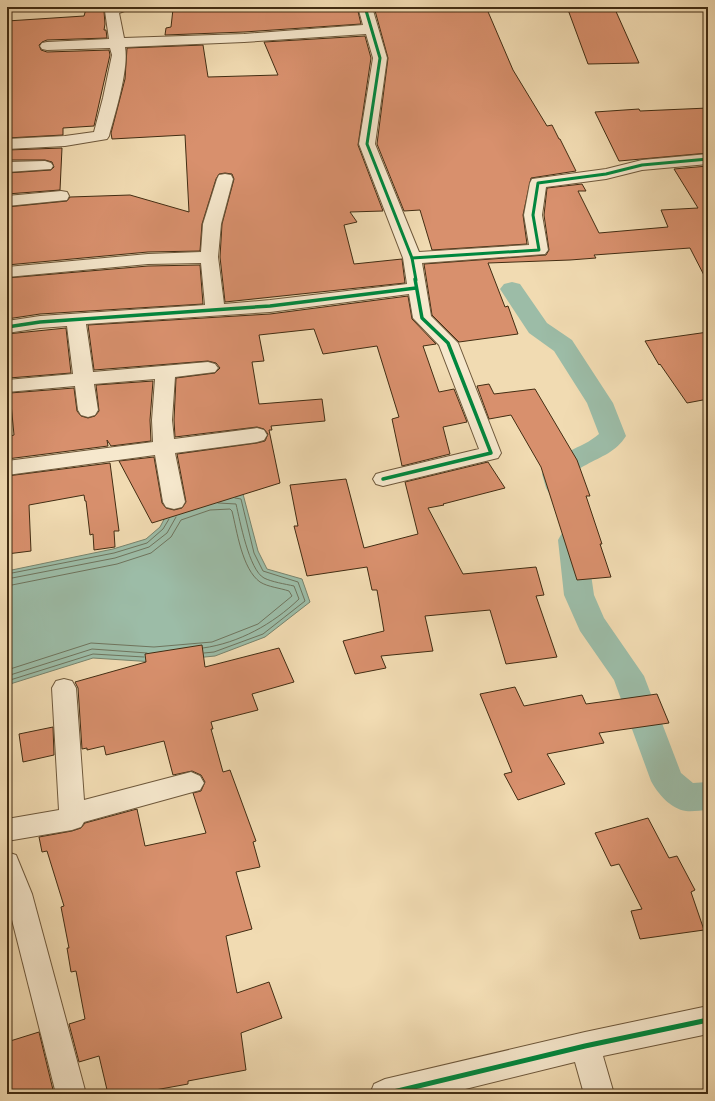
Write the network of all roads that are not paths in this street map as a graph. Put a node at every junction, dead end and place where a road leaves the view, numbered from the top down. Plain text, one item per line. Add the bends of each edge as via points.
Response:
1 (122, 7) edge
2 (365, 7) edge
3 (372, 29) junction
4 (117, 43) junction
5 (47, 46) dead end
6 (7, 144) edge
7 (708, 159) edge
8 (45, 166) dead end
9 (7, 167) edge
10 (225, 180) dead end
11 (61, 196) dead end
12 (7, 201) edge
13 (209, 257) junction
14 (412, 258) junction
15 (7, 272) edge
16 (416, 288) junction
17 (215, 309) junction
18 (76, 320) junction
19 (7, 327) edge
20 (208, 368) dead end
21 (165, 372) junction
22 (83, 380) junction
23 (7, 386) edge
24 (88, 410) dead end
25 (257, 435) dead end
26 (164, 447) junction
27 (7, 468) edge
28 (383, 479) dead end
29 (174, 502) dead end
30 (64, 688) dead end
31 (191, 783) dead end
32 (72, 814) junction
33 (7, 830) edge
34 (7, 863) edge
35 (708, 1020) edge
36 (585, 1046) junction
37 (71, 1094) edge
38 (385, 1094) edge
39 (599, 1094) edge

1 - 4 street via 112,11
2 - 3 street
3 - 4 street
3 - 14 street via 380,58 367,144
4 - 5 street
4 - 6 street via 119,54 112,98 101,136
7 - 14 street via 642,165 606,174 538,183 533,215 539,250
8 - 9 street
10 - 13 street via 212,224
11 - 12 street
13 - 15 street via 148,259
13 - 17 street
14 - 16 street
16 - 17 street via 270,306
16 - 28 street via 422,318 448,342 491,453
17 - 18 street
18 - 19 street
18 - 22 street
20 - 21 street
21 - 22 street
21 - 26 street via 162,420
22 - 23 street
22 - 24 street
25 - 26 street
26 - 27 street
26 - 29 street
30 - 32 street
31 - 32 street
32 - 33 street via 72,819
34 - 37 street via 19,894
35 - 36 street
36 - 38 street
36 - 39 street

